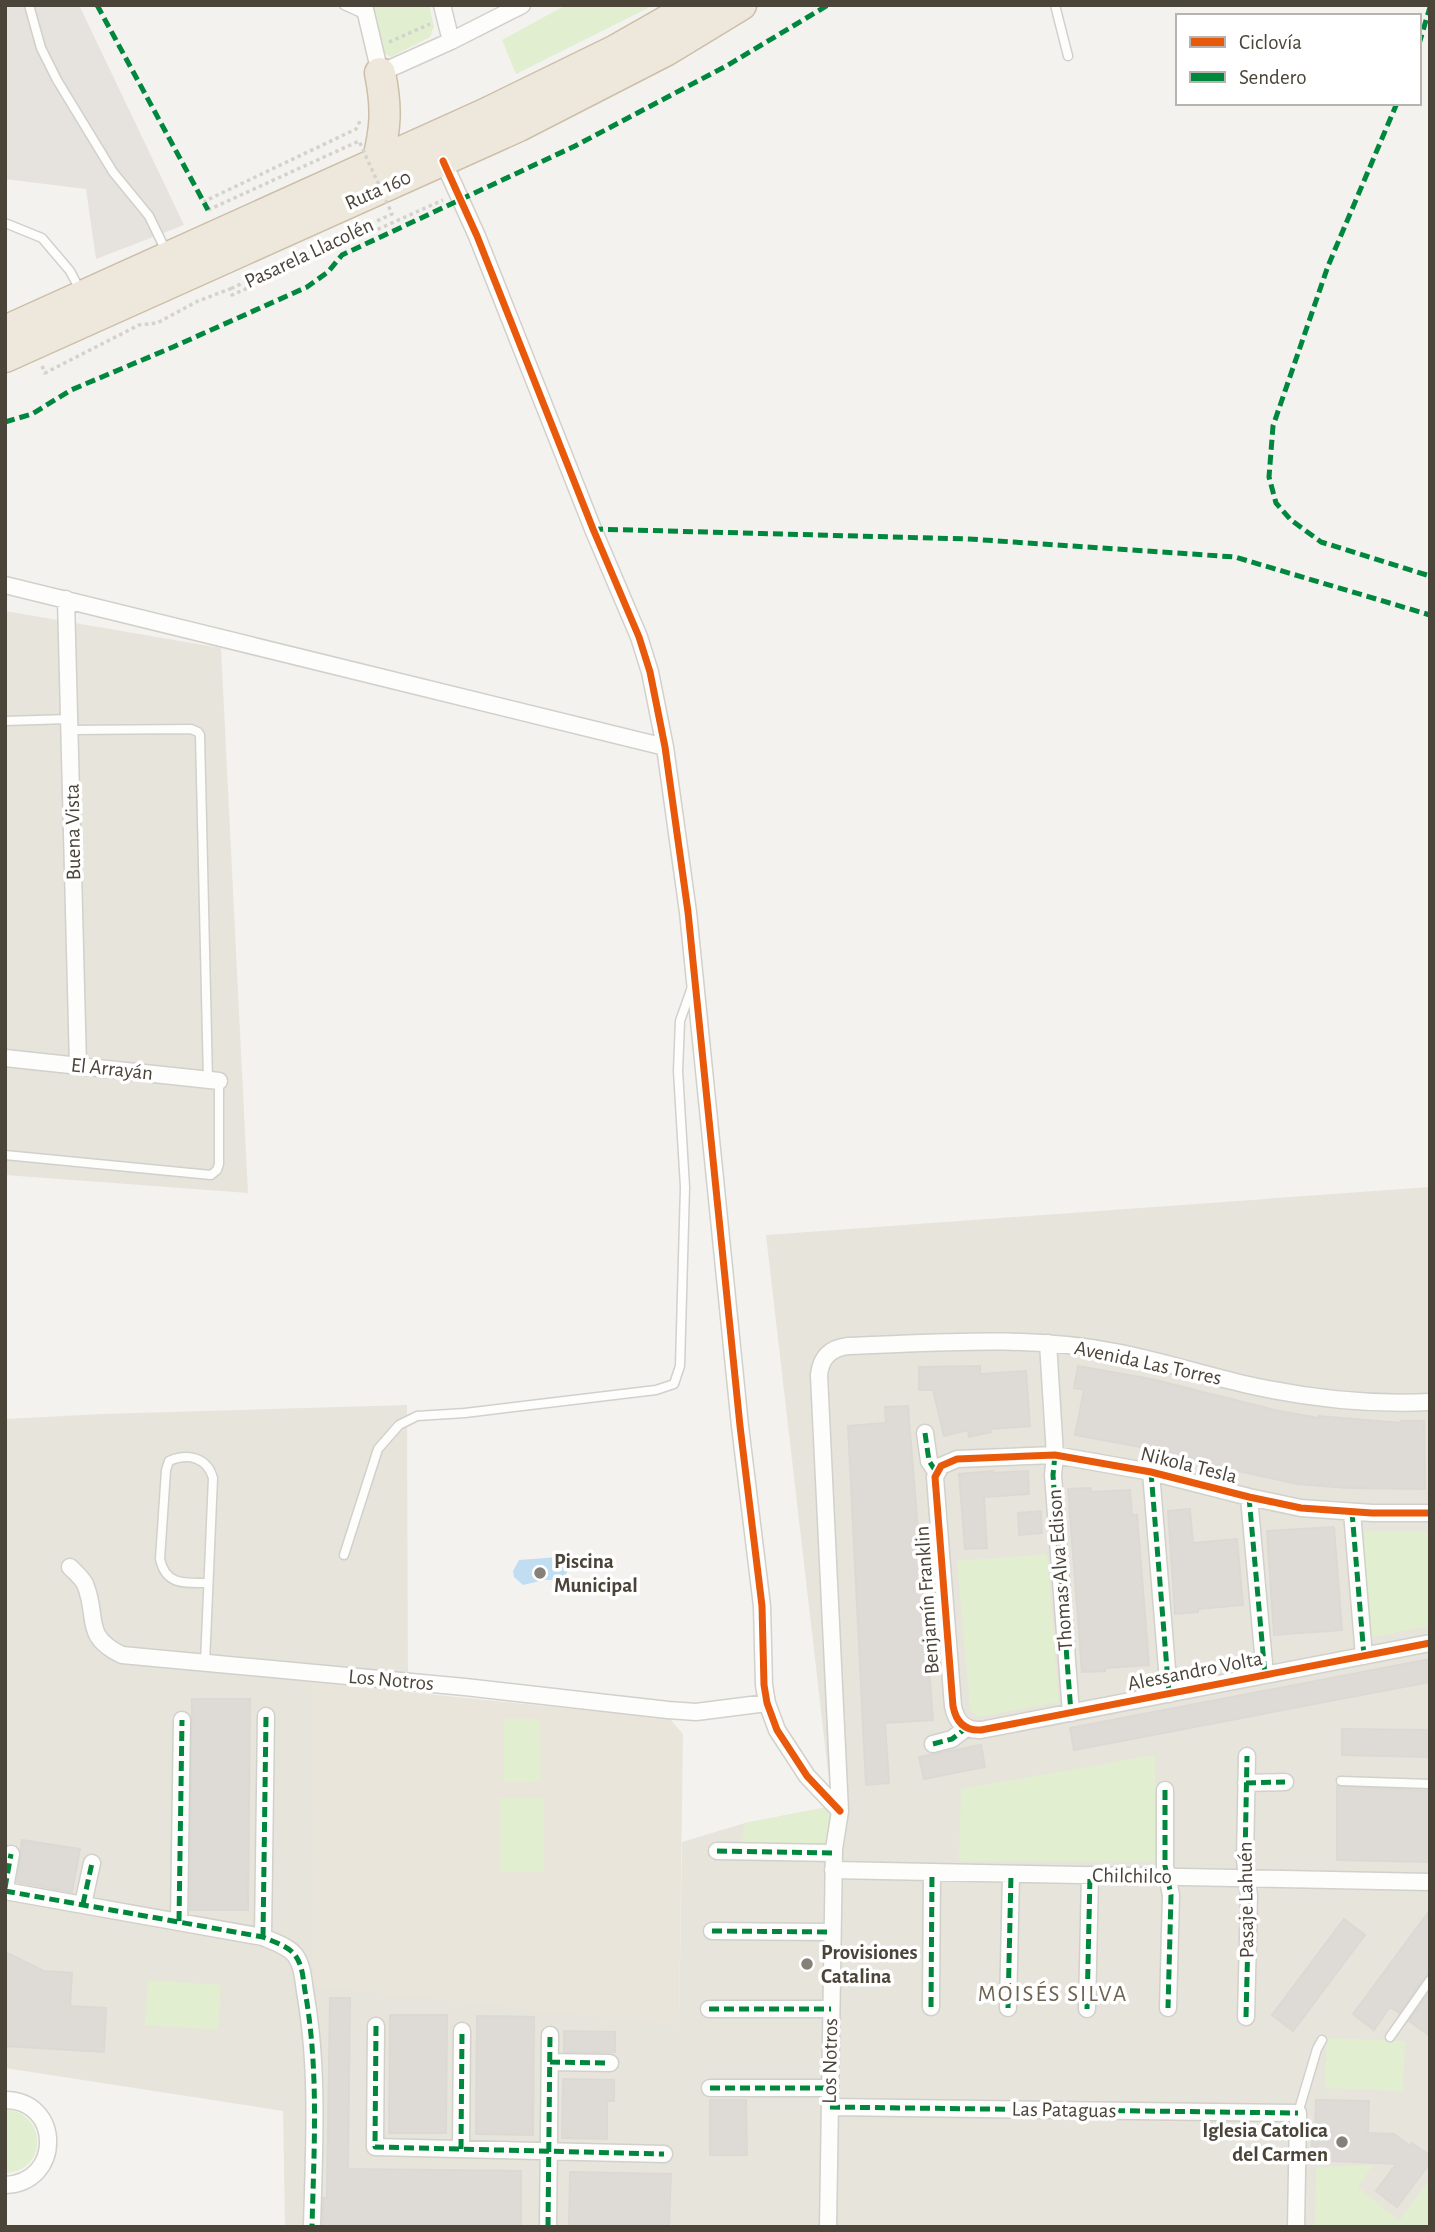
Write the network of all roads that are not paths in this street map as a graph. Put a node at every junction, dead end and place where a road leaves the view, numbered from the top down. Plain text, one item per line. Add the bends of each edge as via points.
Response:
1 (29, 5) edge
2 (344, 5) edge
3 (523, 5) edge
4 (695, 5) edge
5 (741, 5) edge
6 (1055, 5) edge
7 (365, 10) edge
8 (443, 12) edge
9 (451, 41) junction
10 (1068, 56) dead end
11 (377, 60) junction
12 (443, 161) junction
13 (377, 163) junction
14 (5, 223) edge
15 (169, 257) junction
16 (82, 296) junction
17 (5, 331) edge
18 (5, 357) edge
19 (5, 585) edge
20 (66, 599) junction
21 (5, 720) edge
22 (70, 725) junction
23 (665, 747) junction
24 (695, 981) junction
25 (5, 1058) edge
26 (78, 1066) junction
27 (213, 1081) junction
28 (5, 1155) edge
29 (1048, 1343) junction
30 (825, 1356) joint
31 (1430, 1402) edge
32 (925, 1433) dead end
33 (1055, 1455) junction
34 (939, 1470) junction
35 (1151, 1472) junction
36 (1249, 1497) junction
37 (1352, 1512) junction
38 (1430, 1513) edge
39 (344, 1555) dead end
40 (70, 1567) dead end
41 (208, 1583) junction
42 (1430, 1643) edge
43 (1364, 1656) junction
44 (205, 1663) junction
45 (1265, 1675) junction
46 (1169, 1694) junction
47 (767, 1703) junction
48 (1072, 1713) junction
49 (266, 1716) dead end
50 (182, 1720) dead end
51 (966, 1728) junction
52 (933, 1744) dead end
53 (1247, 1756) dead end
54 (1341, 1781) dead end
55 (1285, 1782) dead end
56 (1246, 1783) junction
57 (1430, 1784) edge
58 (1165, 1790) dead end
59 (841, 1811) junction
60 (717, 1852) dead end
61 (834, 1853) junction
62 (11, 1854) dead end
63 (92, 1863) dead end
64 (833, 1870) junction
65 (932, 1872) junction
66 (1011, 1874) junction
67 (1090, 1875) junction
68 (1167, 1877) junction
69 (1247, 1878) junction
70 (1430, 1882) edge
71 (5, 1890) edge
72 (83, 1904) junction
73 (179, 1921) junction
74 (712, 1931) dead end
75 (832, 1932) junction
76 (263, 1937) junction
77 (1430, 1980) edge
78 (931, 2007) dead end
79 (1008, 2008) dead end
80 (1168, 2008) dead end
81 (709, 2009) dead end
82 (831, 2009) junction
83 (1087, 2010) dead end
84 (1246, 2017) dead end
85 (376, 2026) dead end
86 (462, 2031) dead end
87 (550, 2035) dead end
88 (1390, 2037) dead end
89 (1322, 2040) dead end
90 (550, 2062) junction
91 (610, 2063) dead end
92 (710, 2088) dead end
93 (830, 2088) junction
94 (5, 2100) edge
95 (830, 2107) junction
96 (1298, 2113) junction
97 (461, 2149) junction
98 (549, 2151) junction
99 (664, 2154) dead end
100 (5, 2185) edge
101 (312, 2227) edge
102 (548, 2227) edge
103 (828, 2227) edge
104 (1296, 2227) edge

1 - 15 lane via 41,48 57,80 113,172 149,216
2 - 7 lane
3 - 9 street
4 - 13 highway, Ruta 160 via 568,74
5 - 12 highway, Ruta 160 via 610,81
6 - 10 lane
7 - 11 street
8 - 9 street
9 - 11 street
11 - 13 highway via 386,112
12 - 18 highway, Ruta 160
12 - 23 street via 639,637
13 - 15 highway, Ruta 160
14 - 16 lane via 42,238 70,271
15 - 16 highway, Ruta 160
16 - 17 highway, Ruta 160
19 - 20 street
20 - 22 street, Buena Vista
20 - 23 street
21 - 22 lane
22 - 26 street, Buena Vista
22 - 27 lane via 191,729 200,735
23 - 24 street
24 - 39 lane via 680,1021 678,1071 685,1187 680,1366 674,1384 656,1390 417,1416 399,1425 378,1449
24 - 47 street via 762,1606
25 - 26 street, El Arrayán
26 - 27 street, El Arrayán
27 - 28 lane via 219,1164 211,1175
29 - 30 street, Avenida Las Torres via 848,1346
29 - 31 street, Avenida Las Torres via 1115,1352 1297,1394 1351,1402
29 - 33 street, Thomas Alva Edison
30 - 59 street, Los Notros via 818,1375
32 - 34 street, Benjamín Franklin via 929,1461
33 - 34 street, Nikola Tesla via 957,1459
33 - 35 street, Nikola Tesla
33 - 48 street, Thomas Alva Edison
34 - 51 street, Benjamín Franklin via 935,1482 953,1706
35 - 36 street, Nikola Tesla
35 - 46 street
36 - 37 street, Nikola Tesla
36 - 45 street
37 - 38 street, Nikola Tesla
37 - 43 street
40 - 44 street, Los Notros via 85,1582 95,1633 107,1648 122,1655
41 - 41 lane via 213,1478 204,1462 194,1457 176,1458 166,1470 162,1568 174,1580
41 - 44 lane
42 - 43 street, Alessandro Volta
43 - 45 street, Alessandro Volta
44 - 47 street, Los Notros via 696,1712
45 - 46 street, Alessandro Volta
46 - 48 street, Alessandro Volta
47 - 59 street via 777,1730 807,1776
48 - 51 street, Alessandro Volta via 981,1730
49 - 76 street
50 - 73 street
51 - 52 street, Alessandro Volta via 952,1739
53 - 56 street, Pasaje Lahuén
54 - 57 lane
55 - 56 street
56 - 69 street, Pasaje Lahuén
58 - 68 street
59 - 61 street, Los Notros
60 - 61 street
61 - 64 street, Los Notros
62 - 71 street
63 - 72 street
64 - 65 street, Chilchilco
64 - 75 street, Los Notros
65 - 66 street, Chilchilco
65 - 78 street
66 - 67 street, Chilchilco
66 - 79 street
67 - 68 street, Chilchilco
67 - 83 street
68 - 69 street, Chilchilco
68 - 80 street via 1171,1895
69 - 70 street, Chilchilco
69 - 84 street, Pasaje Lahuén
71 - 72 street
72 - 73 street
73 - 76 street
74 - 75 street
75 - 82 street, Los Notros
76 - 101 street via 289,1948 301,1965 315,2074
77 - 88 lane
81 - 82 street
82 - 93 street, Los Notros
85 - 97 street via 375,2147
86 - 97 street
87 - 90 street
89 - 96 lane
90 - 91 street
90 - 98 street
92 - 93 street
93 - 95 street, Los Notros
94 - 100 street via 32,2108 49,2137 39,2170 20,2183
95 - 96 street, Las Pataguas
95 - 103 street, Los Notros
96 - 104 street
97 - 98 street
98 - 99 street
98 - 102 street

